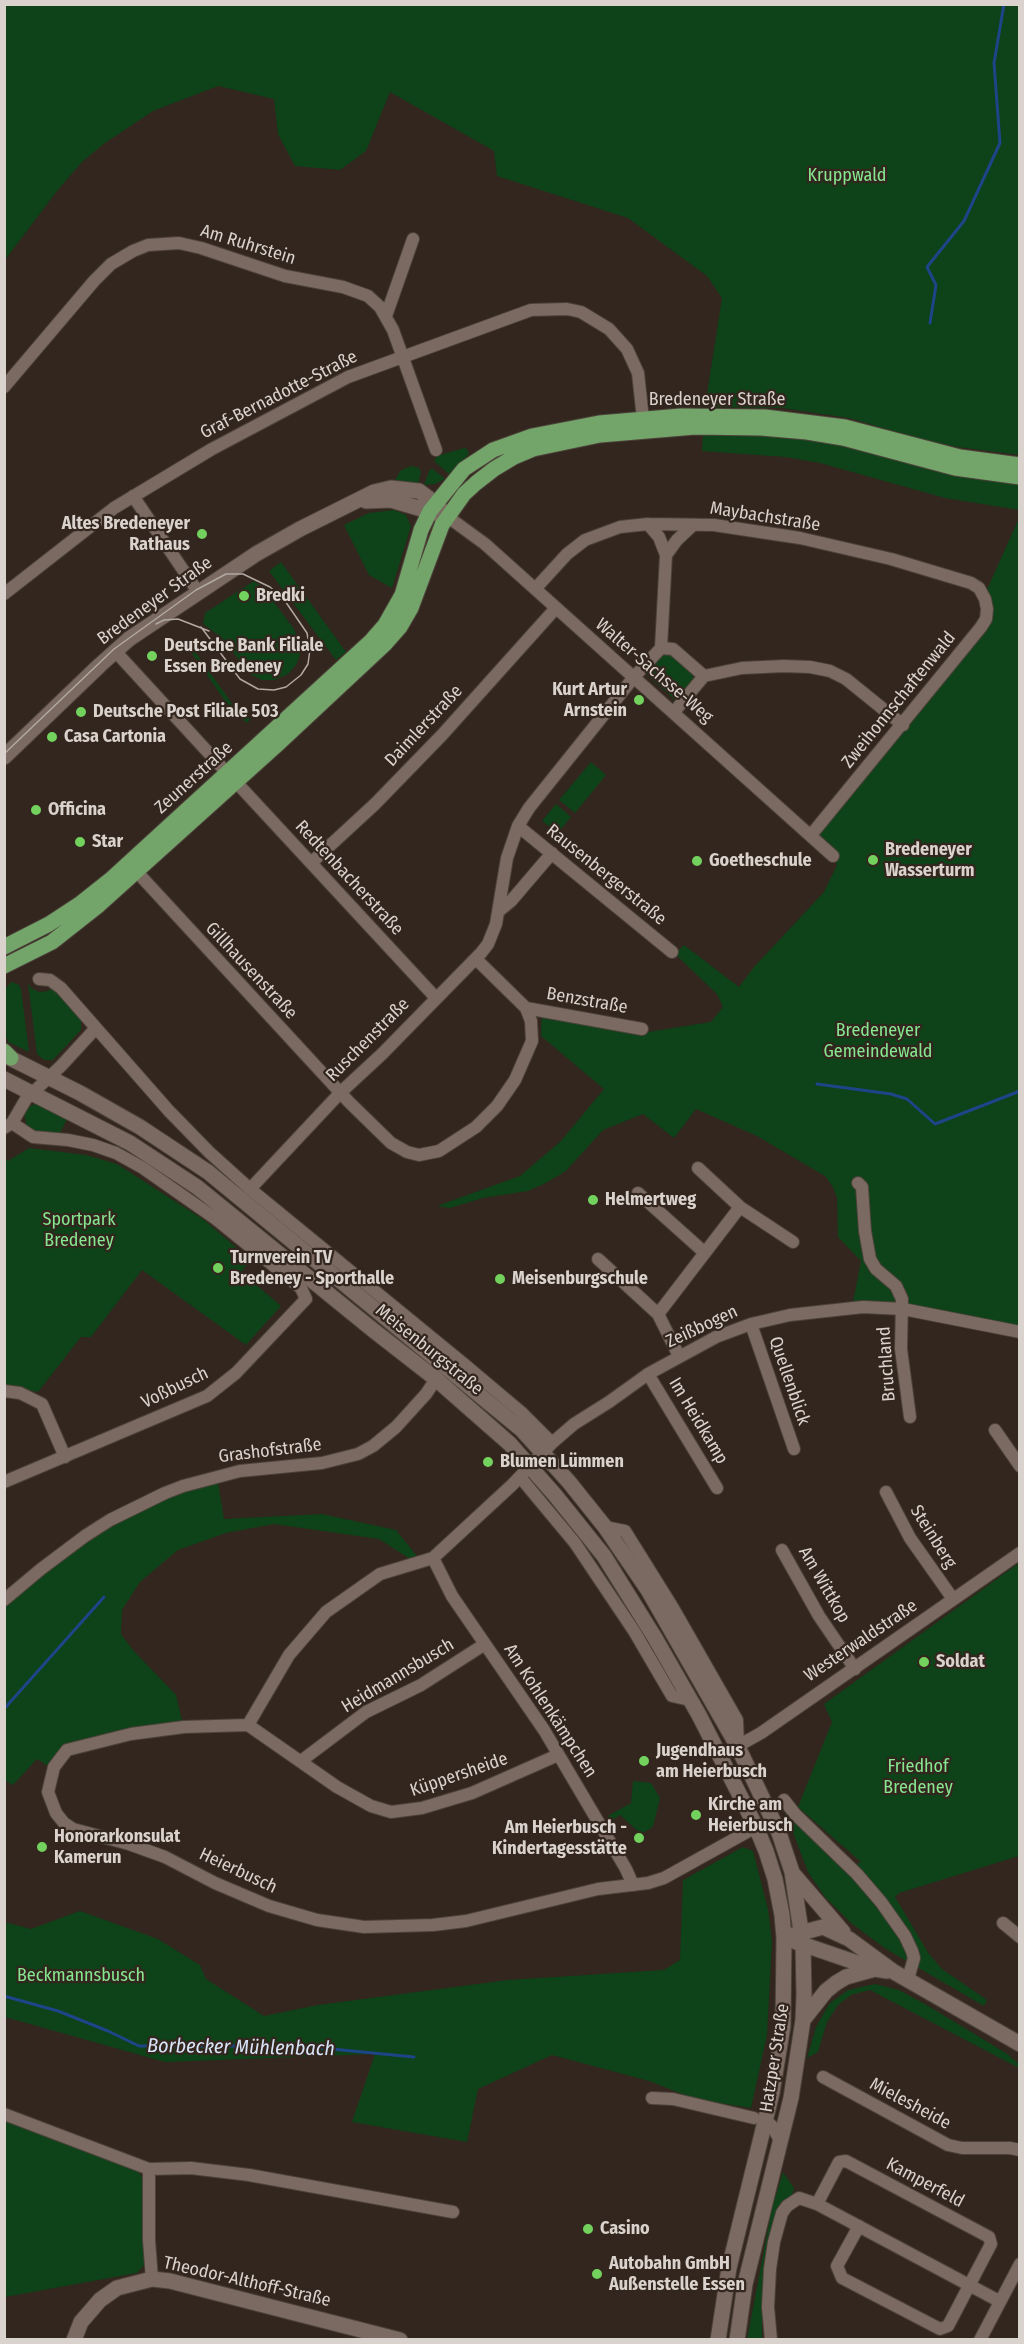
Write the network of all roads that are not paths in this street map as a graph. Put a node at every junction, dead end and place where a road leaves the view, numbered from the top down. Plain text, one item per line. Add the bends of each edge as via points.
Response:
1 (412, 239) dead end
2 (386, 316) junction
3 (403, 356) junction
4 (4, 387) edge
5 (643, 419) junction
6 (436, 450) dead end
7 (1020, 465) edge
8 (1020, 477) edge
9 (133, 495) junction
10 (432, 507) junction
11 (448, 517) junction
12 (648, 524) junction
13 (693, 525) junction
14 (666, 555) junction
15 (971, 583) joint
16 (536, 589) junction
17 (198, 592) junction
18 (4, 594) edge
19 (556, 608) junction
20 (662, 648) junction
21 (115, 651) junction
22 (704, 676) junction
23 (634, 677) junction
24 (674, 712) junction
25 (903, 725) junction
26 (5, 756) edge
27 (232, 778) junction
28 (518, 825) junction
29 (811, 835) junction
30 (552, 853) junction
31 (833, 856) dead end
32 (311, 863) junction
33 (137, 872) junction
34 (499, 911) junction
35 (4, 946) edge
36 (672, 952) dead end
37 (476, 959) junction
38 (4, 966) edge
39 (39, 979) dead end
40 (436, 998) junction
41 (526, 1008) junction
42 (96, 1028) junction
43 (642, 1029) dead end
44 (7, 1055) edge
45 (48, 1077) junction
46 (4, 1079) edge
47 (32, 1092) junction
48 (341, 1092) junction
49 (8, 1126) edge
50 (698, 1168) dead end
51 (858, 1183) dead end
52 (250, 1188) junction
53 (638, 1193) dead end
54 (740, 1207) junction
55 (793, 1242) dead end
56 (705, 1254) junction
57 (598, 1259) dead end
58 (903, 1309) junction
59 (658, 1314) junction
60 (751, 1324) junction
61 (1020, 1332) edge
62 (679, 1356) junction
63 (648, 1374) junction
64 (436, 1379) junction
65 (4, 1391) edge
66 (910, 1417) dead end
67 (995, 1430) dead end
68 (547, 1448) junction
69 (794, 1449) dead end
70 (66, 1457) junction
71 (1020, 1466) edge
72 (525, 1472) junction
73 (4, 1482) edge
74 (717, 1488) dead end
75 (886, 1492) dead end
76 (782, 1550) dead end
77 (1020, 1552) edge
78 (433, 1558) junction
79 (953, 1599) junction
80 (4, 1600) edge
81 (485, 1644) junction
82 (855, 1669) junction
83 (248, 1725) junction
84 (738, 1746) junction
85 (558, 1755) junction
86 (720, 1756) junction
87 (301, 1761) junction
88 (784, 1800) dead end
89 (756, 1827) junction
90 (792, 1872) junction
91 (633, 1886) junction
92 (1002, 1923) dead end
93 (1020, 1937) edge
94 (784, 1938) junction
95 (802, 1938) junction
96 (849, 1939) junction
97 (875, 1969) junction
98 (894, 1972) junction
99 (908, 1979) junction
100 (803, 2020) junction
101 (1020, 2044) edge
102 (823, 2077) dead end
103 (652, 2098) dead end
104 (4, 2114) edge
105 (760, 2119) junction
106 (781, 2142) junction
107 (1020, 2150) edge
108 (149, 2169) junction
109 (817, 2204) junction
110 (453, 2212) dead end
111 (859, 2226) junction
112 (1020, 2264) edge
113 (152, 2279) junction
114 (969, 2285) junction
115 (999, 2301) junction
116 (718, 2338) edge
117 (74, 2340) edge
118 (400, 2340) edge
119 (737, 2340) edge
120 (771, 2340) edge
121 (980, 2340) edge

1 - 2 street
2 - 3 street, Am Ruhrstein
2 - 4 street, Am Ruhrstein via 368,296 355,290 285,276 179,243 148,245 102,271
3 - 5 street, Graf-Bernadotte-Straße via 531,310 581,312 609,329 627,349 638,373
3 - 6 street, Am Ruhrstein
3 - 9 street, Graf-Bernadotte-Straße via 348,376
5 - 7 main road, Bredeneyer Straße via 708,416 806,420 960,457
5 - 10 main road, Bredeneyer Straße via 558,430 513,441 476,460
8 - 11 main road, Bredeneyer Straße via 955,468 807,432 760,428 642,430 558,443 514,457 476,483
9 - 17 street
9 - 18 street, Graf-Bernadotte-Straße
10 - 11 main road
10 - 17 main road, Bredeneyer Straße via 391,500 349,505 264,549
10 - 27 main road, Zeunerstraße via 402,595 385,625
11 - 16 street, Walter-Sachsse-Weg
11 - 27 main road, Zeunerstraße via 437,535 420,589 400,627
12 - 13 street, Maybachstraße
12 - 14 street
12 - 16 street, Maybachstraße via 620,527 585,540
13 - 14 street
13 - 15 street, Maybachstraße via 800,538
14 - 20 street
15 - 25 street, Zweihonnschaftenwald via 985,598 986,619
16 - 19 street, Walter-Sachsse-Weg
17 - 21 main road, Bredeneyer Straße
19 - 23 street, Walter-Sachsse-Weg
19 - 32 street, Daimlerstraße via 442,735
20 - 22 street via 673,649
20 - 23 street, Ruschenstraße
21 - 26 main road, Bredeneyer Straße
21 - 27 street, Redtenbacherstraße
22 - 24 street
22 - 25 street via 742,668 820,669 846,680
23 - 24 street, Walter-Sachsse-Weg
23 - 28 street, Ruschenstraße
24 - 29 street, Walter-Sachsse-Weg
25 - 29 street, Zweihonnschaftenwald
27 - 32 street, Redtenbacherstraße
27 - 33 main road, Zeunerstraße
27 - 35 main road, Zeunerstraße via 81,903
28 - 30 street, Rausenbergerstraße
28 - 34 street, Ruschenstraße via 507,858
29 - 31 street, Walter-Sachsse-Weg
30 - 34 street, Ruschenstraße
30 - 36 street, Rausenbergerstraße
32 - 40 street, Redtenbacherstraße
33 - 38 main road, Zeunerstraße via 66,933
33 - 48 street, Gillhausenstraße
34 - 37 street, Ruschenstraße via 491,937
37 - 40 street, Ruschenstraße
37 - 41 street
39 - 42 street, Meisenburgstraße via 50,980 61,988
40 - 48 street, Ruschenstraße
41 - 43 street, Benzstraße
41 - 48 street, Gillhausenstraße via 532,1041 515,1080 476,1127 440,1151 419,1155 398,1149
42 - 45 street
42 - 52 street, Meisenburgstraße via 169,1111
44 - 45 main road, Meisenburgstraße
45 - 47 street
45 - 68 main road, Meisenburgstraße via 140,1127 208,1172
46 - 47 main road, Meisenburgstraße
47 - 49 street
47 - 64 main road, Meisenburgstraße via 130,1143 197,1187
48 - 52 street, Ruschenstraße
49 - 70 street, Voßbusch via 33,1137 93,1145 143,1168 216,1219 301,1288 306,1299 216,1390
50 - 54 street
51 - 58 street via 862,1187 870,1259 900,1292
52 - 68 street, Meisenburgstraße via 521,1413
53 - 56 street
54 - 55 street
54 - 56 street
56 - 59 street
57 - 59 street
58 - 60 street, Zeißbogen via 829,1310
58 - 61 street, Zeißbogen
58 - 66 street, Bruchland via 901,1349
59 - 62 street
60 - 62 street, Zeißbogen
60 - 69 street, Quellenblick
62 - 63 street, Zeißbogen
63 - 68 street, Zeißbogen via 574,1424
63 - 74 street, Im Heidkamp
64 - 72 main road, Meisenburgstraße via 510,1444
64 - 80 street, Grashofstraße via 396,1427 358,1454 322,1463 240,1471 165,1492 86,1536
65 - 70 street via 20,1393 42,1404
67 - 71 street
68 - 72 street, Zeißbogen
68 - 84 main road, Meisenburgstraße via 648,1590
70 - 73 street, Voßbusch
72 - 78 street
72 - 86 main road, Meisenburgstraße via 555,1495 604,1556
75 - 79 street, Steinberg via 910,1538
76 - 82 street, Am Wittkop
77 - 79 street, Westerwaldstraße
78 - 81 street, Am Kohlenkämpchen via 452,1596
78 - 83 street via 380,1574 326,1612 289,1655
79 - 82 street, Westerwaldstraße
81 - 85 street, Am Kohlenkämpchen
81 - 87 street, Heidmannsbusch via 421,1685 366,1712
82 - 84 street, Westerwaldstraße
83 - 87 street, Küppersheide
83 - 91 street, Heierbusch via 130,1734 67,1750 54,1767 48,1792 50,1802 73,1829 165,1857 270,1906 341,1924 381,1927 466,1921 587,1891
84 - 86 street, Westerwaldstraße
84 - 90 main road, Meisenburgstraße via 779,1833
85 - 87 street, Küppersheide via 472,1793 403,1812 381,1810 361,1801
85 - 91 street, Am Kohlenkämpchen
86 - 89 main road, Meisenburgstraße
88 - 99 street via 869,1888 905,1936 914,1958
89 - 91 street, Heierbusch via 664,1878
89 - 94 main road, Meisenburgstraße via 775,1879
90 - 95 main road, Meisenburgstraße
90 - 96 main road
92 - 93 street
94 - 95 main road
94 - 105 main road, Hatzper Straße via 783,2026
95 - 96 main road via 823,1927
95 - 97 main road
95 - 100 main road, Hatzper Straße
96 - 98 main road
97 - 98 main road
97 - 100 main road via 836,1983
98 - 99 main road
99 - 101 main road
100 - 106 main road, Hatzper Straße
102 - 107 street, Mielesheide via 948,2145
103 - 105 street, Hatzper Straße via 680,2100
104 - 108 street
105 - 106 street, Hatzper Straße via 772,2126
105 - 116 main road, Hatzper Straße
106 - 119 main road, Hatzper Straße via 745,2284
108 - 110 street via 191,2168 249,2175
108 - 113 street
109 - 111 street
109 - 114 street, Kamperfeld via 839,2162 846,2161 988,2237 991,2244
109 - 120 street via 799,2198 782,2213 770,2269
111 - 114 street
111 - 114 street, Kamperfeld via 837,2266 842,2278 940,2329 948,2326
112 - 115 street
113 - 117 main road, Theodor-Althoff-Straße via 117,2288 100,2300 81,2322
113 - 118 main road, Theodor-Althoff-Straße
114 - 115 street
115 - 121 street

